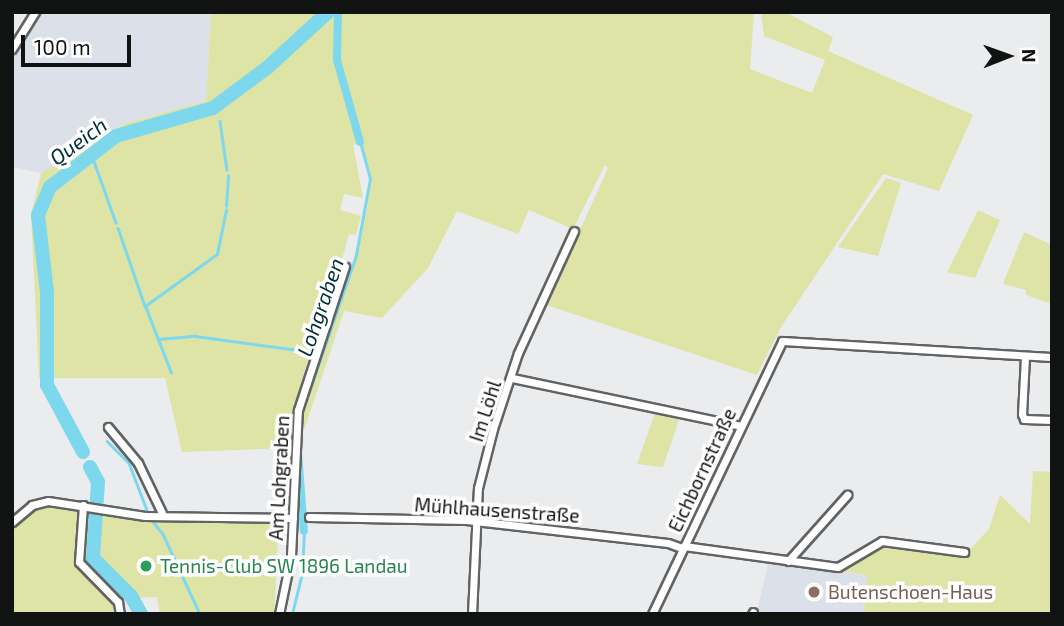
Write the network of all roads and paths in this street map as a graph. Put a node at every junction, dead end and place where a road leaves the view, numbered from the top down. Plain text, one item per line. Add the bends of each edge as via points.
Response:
1 (35, 12) edge
2 (12, 49) edge
3 (575, 231) dead end
4 (345, 266) dead end
5 (1025, 356) junction
6 (1052, 357) edge
7 (512, 378) junction
8 (1052, 420) edge
9 (741, 426) junction
10 (108, 427) dead end
11 (848, 495) dead end
12 (86, 505) junction
13 (162, 513) junction
14 (309, 517) dead end
15 (293, 519) junction
16 (12, 522) edge
17 (476, 522) junction
18 (683, 547) junction
19 (964, 552) dead end
20 (788, 561) junction
21 (120, 614) edge
22 (279, 614) edge
23 (472, 614) edge
24 (652, 614) edge

1 - 2 street
3 - 7 street, Im Löhl via 536,311
4 - 15 street, Am Lohgraben via 296,423
5 - 6 street
5 - 8 street via 1024,419
5 - 9 street, Eichbornstraße via 782,341
7 - 9 street
7 - 17 street, Im Löhl via 481,474
9 - 18 street, Eichbornstraße
10 - 13 street via 138,463
11 - 20 street
12 - 13 street via 139,516
12 - 16 street via 42,502
12 - 21 street via 79,562 118,602
13 - 15 street
14 - 17 street, Mühlhausenstraße
15 - 22 street, Am Lohgraben
17 - 18 street, Mühlhausenstraße
17 - 23 street, Im Löhl
18 - 20 street, Mühlhausenstraße
18 - 24 street, Eichbornstraße
19 - 20 street, Mühlhausenstraße via 881,541 838,567

